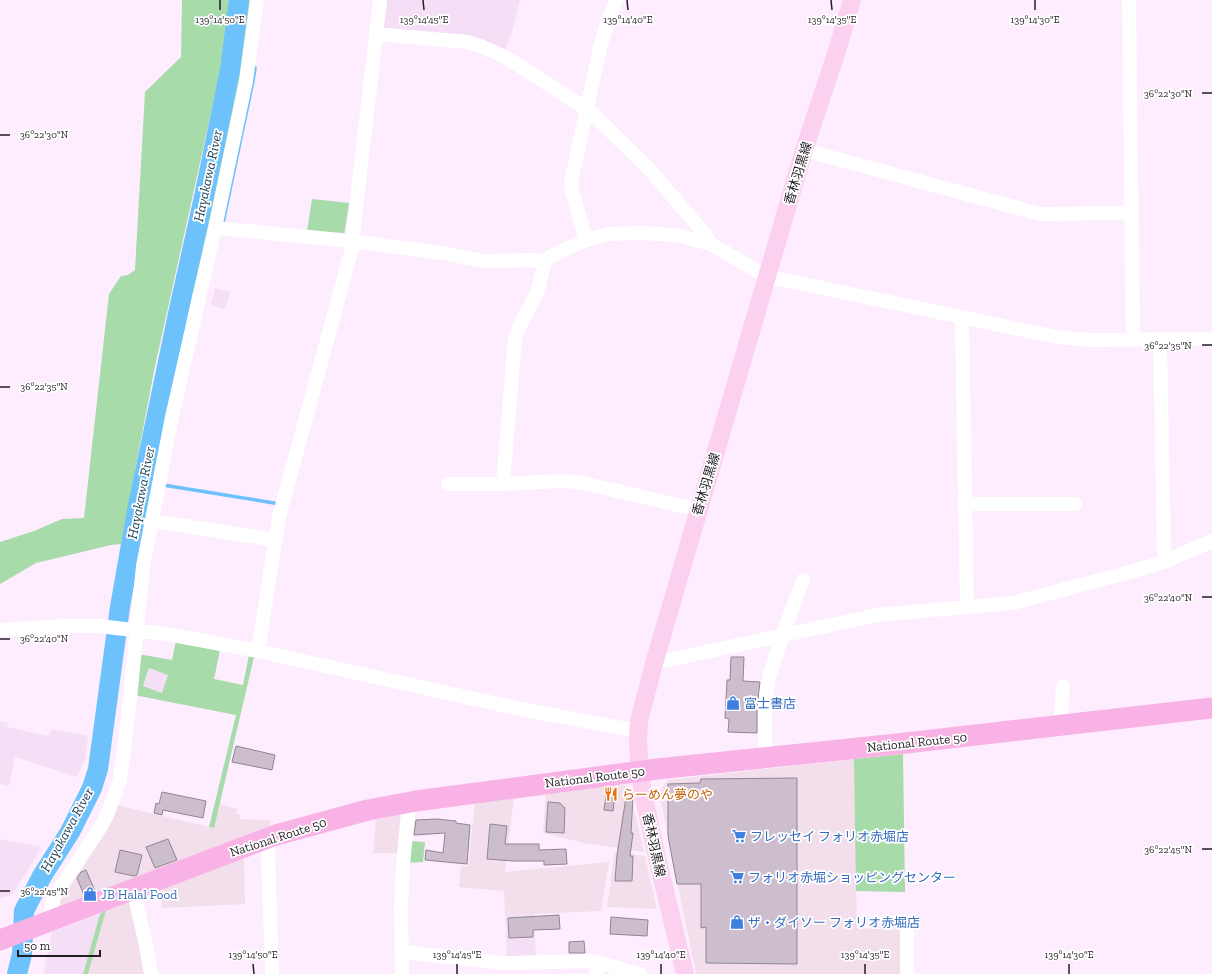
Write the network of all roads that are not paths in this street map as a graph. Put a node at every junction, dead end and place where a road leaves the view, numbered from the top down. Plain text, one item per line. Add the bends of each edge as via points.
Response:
1 (256, 0) edge
2 (380, 0) edge
3 (616, 0) edge
4 (852, 0) edge
5 (1129, 0) edge
6 (376, 34) junction
7 (586, 109) junction
8 (804, 150) junction
9 (1132, 213) junction
10 (215, 228) junction
11 (586, 240) junction
12 (352, 241) junction
13 (711, 244) junction
14 (545, 261) junction
15 (768, 276) junction
16 (963, 318) junction
17 (1160, 339) junction
18 (1212, 339) edge
19 (1133, 340) junction
20 (448, 484) dead end
21 (503, 484) junction
22 (964, 504) junction
23 (1076, 504) dead end
24 (699, 510) junction
25 (152, 521) junction
26 (276, 540) junction
27 (1212, 542) edge
28 (1166, 561) junction
29 (803, 580) dead end
30 (967, 607) junction
31 (0, 630) edge
32 (134, 630) junction
33 (782, 636) junction
34 (258, 651) junction
35 (655, 660) junction
36 (1063, 686) dead end
37 (1212, 708) edge
38 (1062, 725) junction
39 (638, 731) junction
40 (767, 758) junction
41 (640, 771) junction
42 (409, 802) junction
43 (266, 839) junction
44 (133, 889) junction
45 (46, 922) junction
46 (906, 928) dead end
47 (5, 938) edge
48 (402, 952) junction
49 (596, 968) edge
50 (151, 974) edge
51 (272, 974) edge
52 (402, 974) edge
53 (640, 974) edge
54 (685, 974) edge
55 (907, 974) edge

1 - 10 street via 246,81
2 - 6 street
3 - 7 street via 600,48
4 - 8 main road, 香林羽黒線
5 - 9 street
6 - 7 street via 467,42 483,47 507,58
6 - 12 street
7 - 11 street via 571,182
7 - 13 street via 648,169
8 - 9 street via 1040,214
8 - 15 main road, 香林羽黒線
9 - 19 street
10 - 12 street
10 - 25 street via 172,417
11 - 13 street via 609,234 656,233
11 - 14 street
12 - 14 street via 442,252 483,261
12 - 26 street
13 - 15 street
14 - 21 street via 538,294 520,325 515,340
15 - 16 street
15 - 24 main road, 香林羽黒線
16 - 19 street via 1078,339
16 - 22 street
17 - 18 street
17 - 19 street
17 - 28 street
20 - 21 street
21 - 24 street via 579,482
22 - 23 street
22 - 30 street
24 - 35 main road, 香林羽黒線
25 - 26 street
25 - 32 street
26 - 34 street
27 - 28 street
28 - 30 street via 1024,600
29 - 33 street
30 - 33 street via 877,615
31 - 32 street via 64,626
32 - 34 street
32 - 45 street via 123,758 116,794 98,831 54,897
33 - 35 street via 664,661
33 - 40 street via 767,692
34 - 39 street
35 - 39 main road, 香林羽黒線
36 - 38 street
37 - 38 highway, National Route 50
38 - 40 highway, National Route 50
39 - 41 main road, 香林羽黒線
40 - 41 highway, National Route 50
41 - 42 highway, National Route 50
41 - 54 main road, 香林羽黒線 via 656,853
42 - 43 highway, National Route 50 via 361,812
42 - 48 street via 403,865
43 - 44 highway, National Route 50
43 - 51 street
44 - 45 highway, National Route 50
44 - 50 street via 144,931
45 - 47 highway, National Route 50
46 - 55 street
48 - 49 street via 504,963 592,961
48 - 52 street
49 - 53 street

